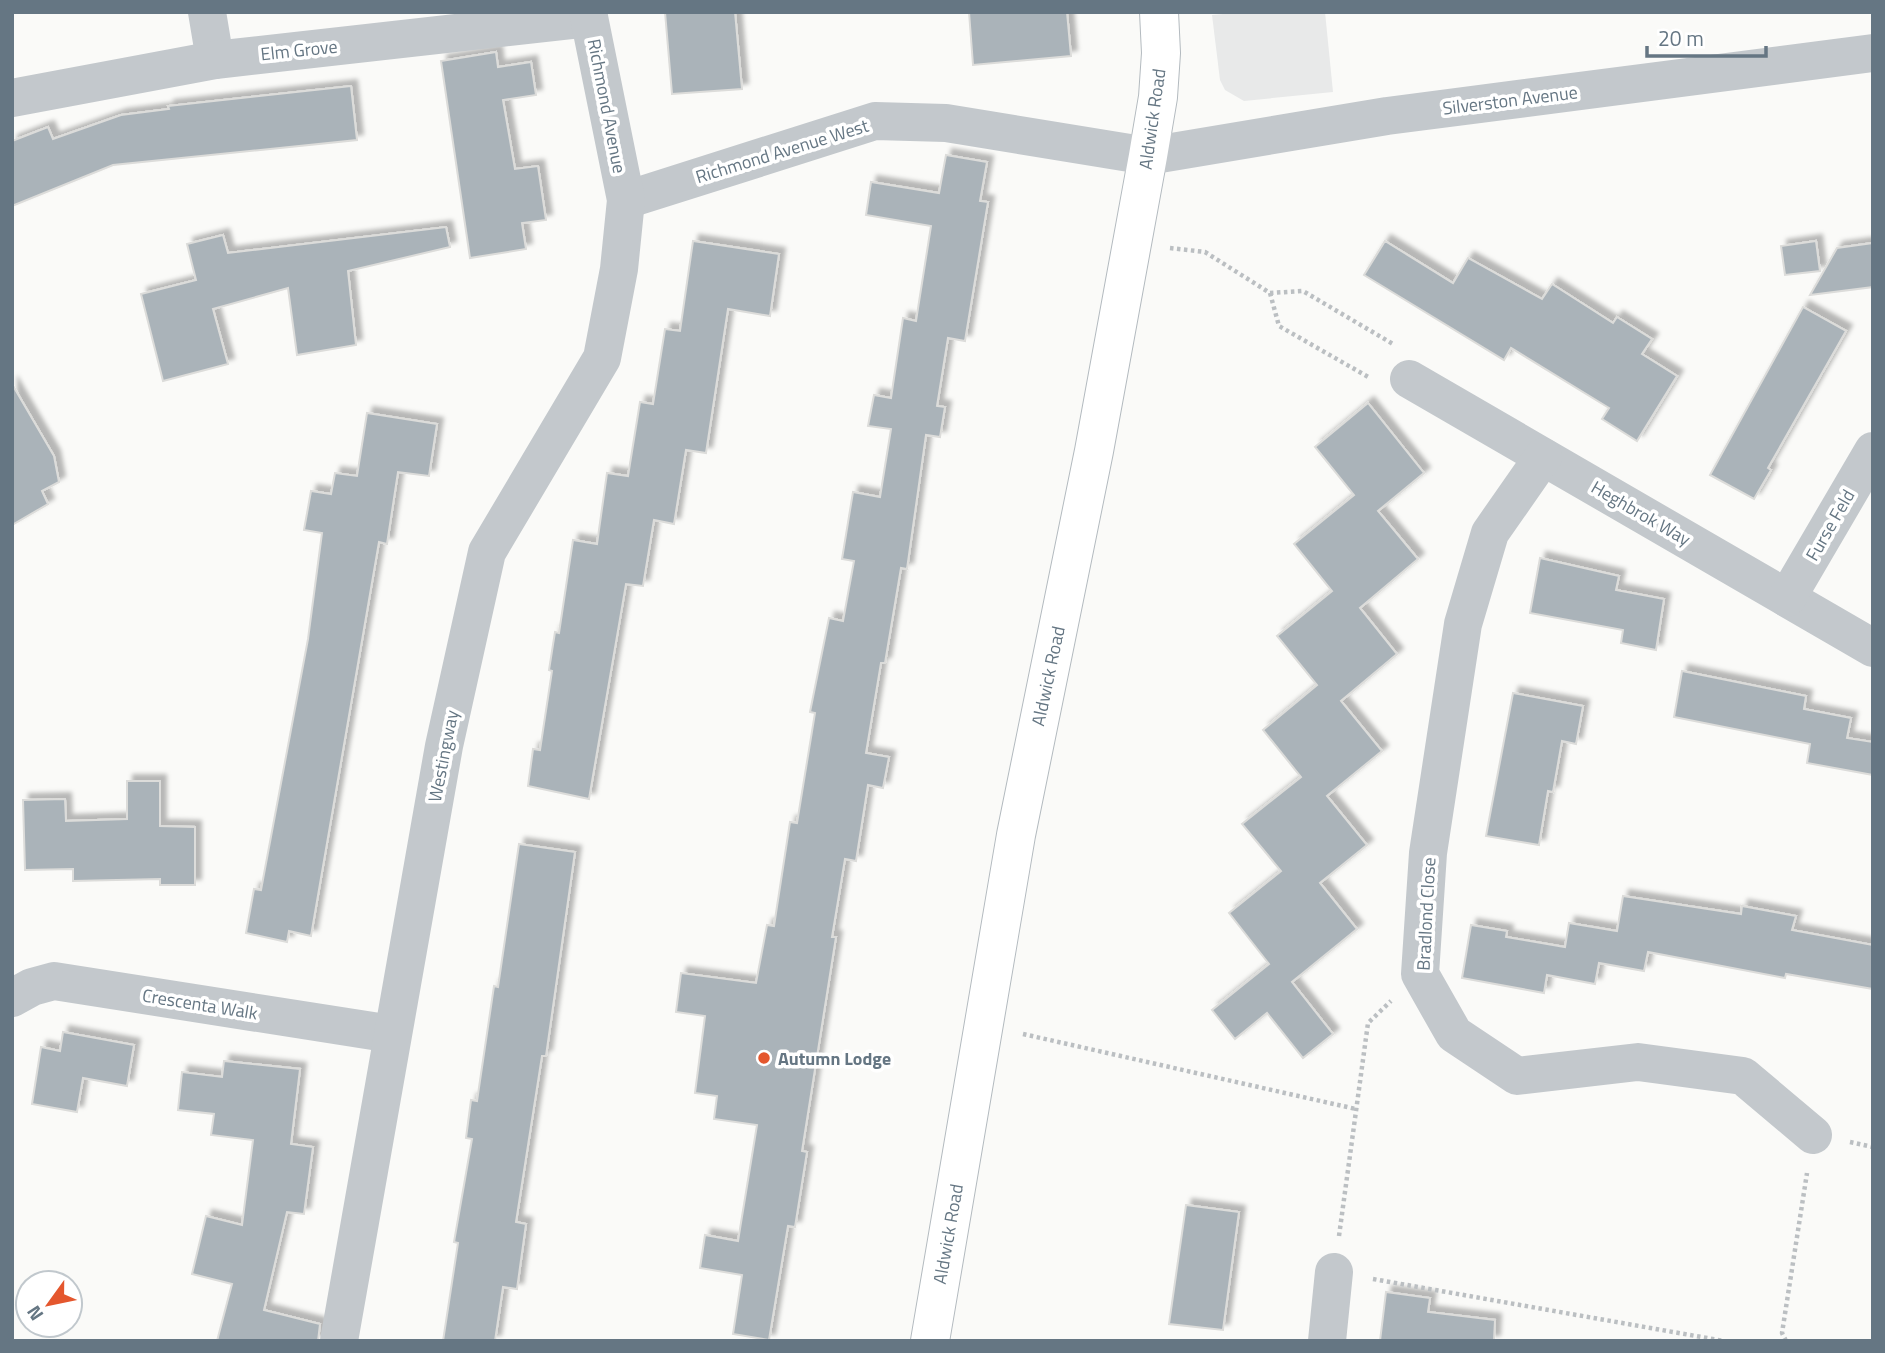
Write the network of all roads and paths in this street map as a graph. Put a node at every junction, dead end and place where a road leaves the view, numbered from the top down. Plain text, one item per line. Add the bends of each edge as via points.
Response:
1 (207, 12) edge
2 (1159, 12) edge
3 (589, 15) edge
4 (1873, 53) edge
5 (215, 60) junction
6 (12, 98) edge
7 (1148, 156) junction
8 (626, 200) junction
9 (1131, 243) junction
10 (1270, 293) junction
11 (1409, 379) junction
12 (1873, 452) edge
13 (1543, 457) junction
14 (1787, 598) junction
15 (1873, 648) edge
16 (1420, 974) junction
17 (12, 998) edge
18 (983, 1025) junction
19 (392, 1034) junction
20 (1356, 1109) junction
21 (1813, 1135) joint
22 (1334, 1272) junction
23 (339, 1341) edge
24 (930, 1341) edge
25 (1326, 1341) edge
26 (1724, 1341) edge
27 (1786, 1341) edge

1 - 5 street
2 - 7 main road, Aldwick Road via 1158,86
3 - 5 street, Elm Grove
3 - 8 street, Richmond Avenue
4 - 7 street, Silverston Avenue via 1387,116
5 - 6 street, Elm Grove
7 - 8 street, Richmond Avenue West via 946,123 875,121
7 - 9 main road, Aldwick Road
8 - 19 street, Westingway via 602,358 487,552 444,746
9 - 10 path via 1205,252
9 - 18 main road, Aldwick Road
10 - 11 path via 1303,291 1397,346
10 - 11 path via 1279,326 1375,381
11 - 13 street, Heghbrok Way
12 - 14 street, Furse Feld
13 - 14 street, Heghbrok Way
13 - 16 street, Bradlond Close via 1490,533 1463,624 1428,853
14 - 15 street, Heghbrok Way
16 - 20 path via 1368,1023
16 - 21 street, Bradlond Close via 1454,1034 1517,1076 1638,1062 1743,1076
17 - 19 street, Crescenta Walk via 54,981
18 - 20 path
18 - 24 main road, Aldwick Road
19 - 23 street, Westingway
20 - 22 path
21 - 27 path via 1782,1332
22 - 25 street
22 - 26 path

